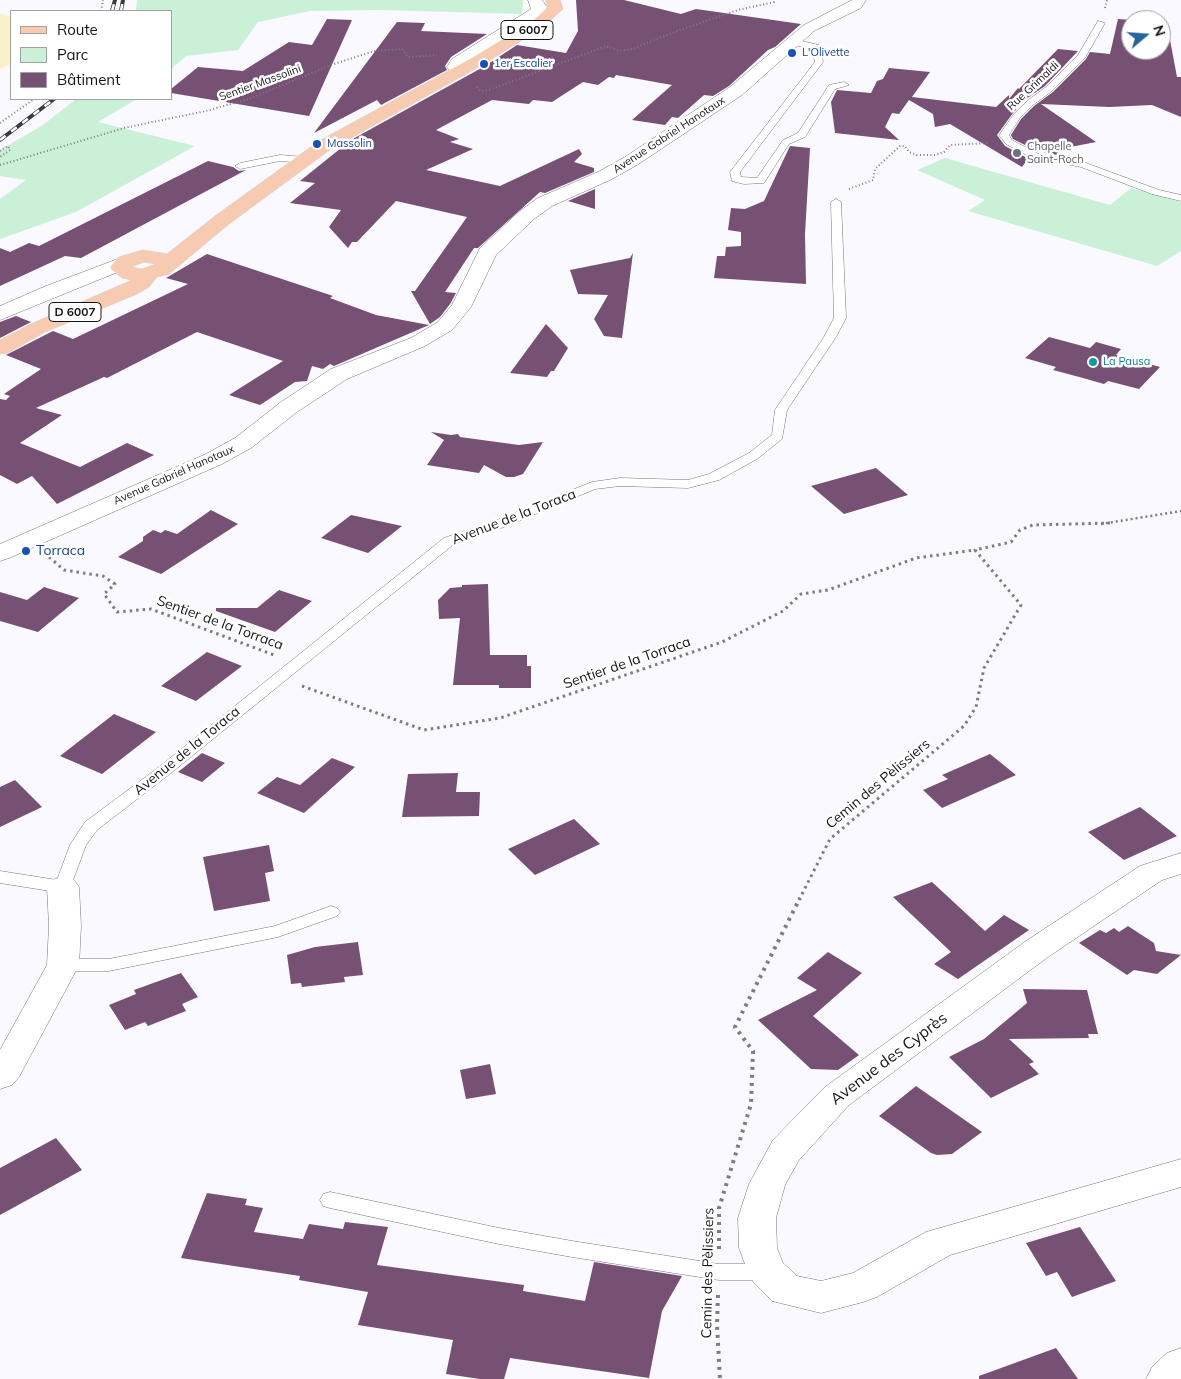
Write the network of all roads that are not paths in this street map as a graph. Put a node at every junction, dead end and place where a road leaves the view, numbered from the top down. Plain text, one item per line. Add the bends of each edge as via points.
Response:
1 (536, 0) edge
2 (553, 0) edge
3 (859, 0) edge
4 (1102, 24) dead end
5 (793, 42) junction
6 (459, 72) junction
7 (844, 84) dead end
8 (305, 160) junction
9 (240, 166) dead end
10 (1181, 198) edge
11 (836, 202) road end
12 (153, 265) junction
13 (125, 270) junction
14 (0, 314) edge
15 (0, 336) edge
16 (0, 348) edge
17 (0, 553) edge
18 (1181, 863) edge
19 (0, 877) edge
20 (63, 888) junction
21 (331, 912) dead end
22 (64, 965) junction
23 (0, 1076) edge
24 (1181, 1173) edge
25 (330, 1200) dead end
26 (766, 1272) junction
27 (1181, 1365) edge
28 (1166, 1379) edge

1 - 6 main road via 538,11 458,62 455,67
2 - 6 main road, D 6007 via 555,9 548,16
3 - 5 main road, Avenue Gabriel Hanotaux via 856,5 809,28
4 - 10 lane, Rue Grimaldi via 1082,56 1017,116 1004,135 1009,142 1033,155 1082,165
5 - 7 lane via 816,47 819,62 735,172 736,179 760,181 786,142 802,135 832,87
5 - 17 main road, Avenue Gabriel Hanotaux via 736,91 631,161 545,202 527,215 487,252 461,307 445,326 418,342 339,374 236,447
6 - 8 main road, D 6007 via 325,145
8 - 9 lane via 280,158
8 - 12 main road, D 6007
11 - 20 lane, Avenue de la Toraca via 840,318 781,410 778,436 753,456 714,477 688,484 620,482 592,486 449,542 166,770 91,826 78,844
12 - 13 main road
12 - 16 main road, D 6007 via 136,287 38,328
13 - 14 main road via 90,277 53,290
13 - 15 main road, D 6007 via 127,280 114,288 26,321
18 - 26 main road, Avenue des Cyprès via 1151,873 1038,949 837,1096 786,1150 767,1184 758,1218 758,1248
19 - 20 lane
20 - 22 main road, Avenue de la Toraca
21 - 22 lane via 278,930 109,965
22 - 23 main road, Avenue de la Toraca
24 - 26 main road, Avenue des Cyprès via 939,1243 862,1286 820,1297 786,1290
25 - 26 lane via 499,1236 719,1272
27 - 28 main road

